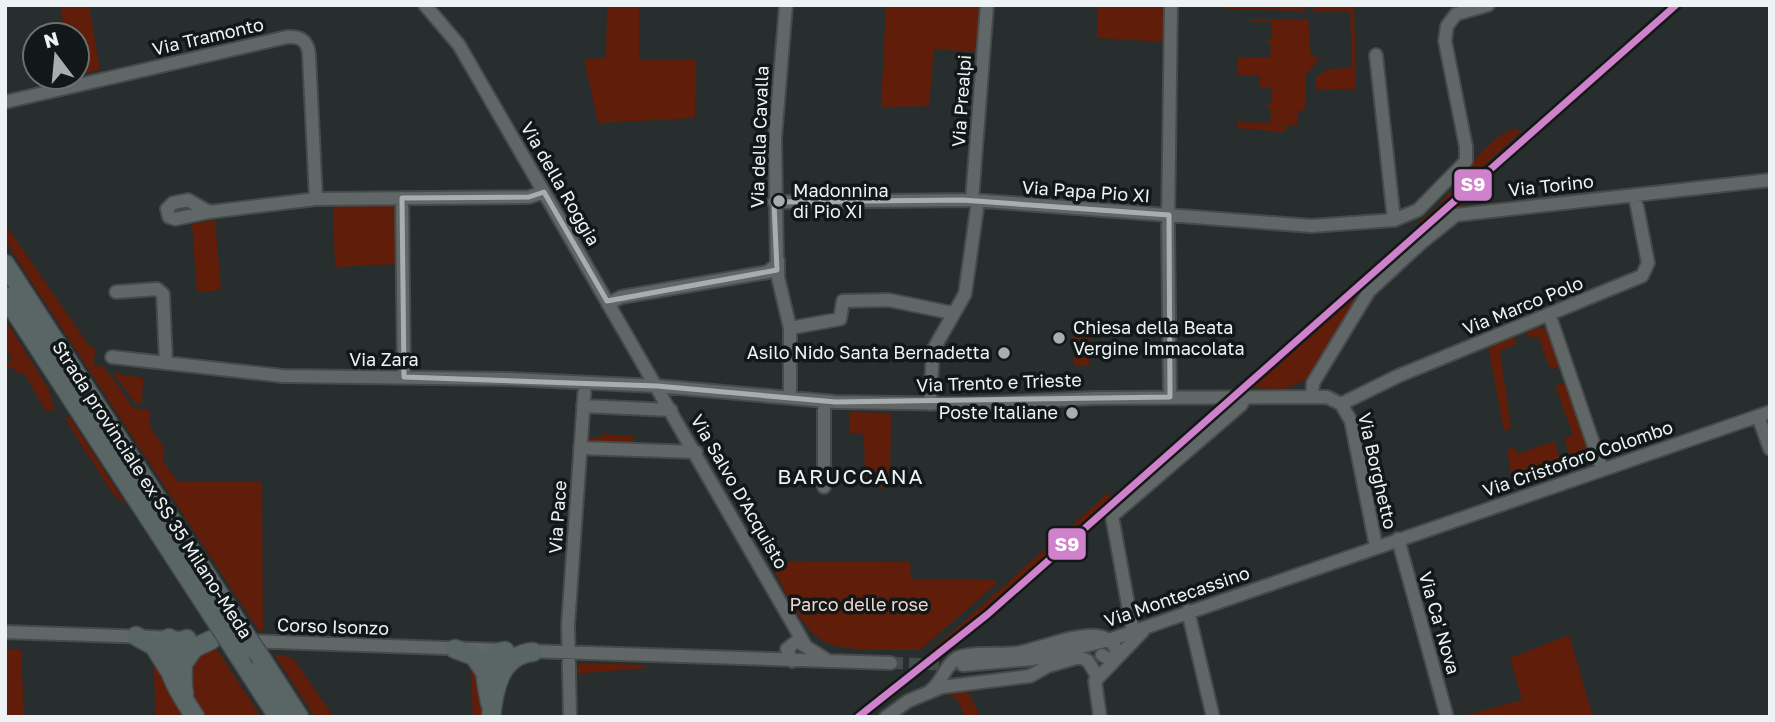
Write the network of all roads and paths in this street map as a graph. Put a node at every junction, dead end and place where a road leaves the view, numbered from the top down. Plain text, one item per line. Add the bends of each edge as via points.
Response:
1 (425, 5) edge
2 (786, 5) edge
3 (987, 5) edge
4 (1171, 5) edge
5 (1488, 5) edge
6 (1376, 54) dead end
7 (5, 102) edge
8 (1770, 180) edge
9 (544, 191) junction
10 (1635, 195) junction
11 (402, 198) junction
12 (316, 199) junction
13 (975, 200) junction
14 (774, 202) junction
15 (209, 212) dead end
16 (1169, 215) junction
17 (1394, 220) junction
18 (5, 264) edge
19 (774, 269) junction
20 (116, 292) dead end
21 (5, 296) edge
22 (608, 304) junction
23 (952, 313) junction
24 (1549, 314) junction
25 (789, 322) junction
26 (112, 357) dead end
27 (166, 363) junction
28 (404, 377) junction
29 (585, 384) junction
30 (657, 387) junction
31 (1246, 396) junction
32 (1312, 396) junction
33 (1170, 397) junction
34 (790, 398) junction
35 (824, 401) junction
36 (930, 404) junction
37 (1341, 404) junction
38 (583, 406) junction
39 (671, 410) junction
40 (1764, 414) edge
41 (580, 449) junction
42 (1770, 449) edge
43 (696, 452) junction
44 (1602, 469) junction
45 (824, 487) dead end
46 (1398, 539) junction
47 (1376, 546) junction
48 (1188, 611) junction
49 (789, 616) junction
50 (1154, 622) junction
51 (5, 632) edge
52 (1133, 632) junction
53 (136, 636) junction
54 (178, 639) junction
55 (211, 640) junction
56 (1109, 640) junction
57 (805, 645) junction
58 (788, 646) junction
59 (1088, 646) junction
60 (455, 649) junction
61 (491, 652) junction
62 (533, 652) junction
63 (567, 653) junction
64 (1102, 655) junction
65 (1116, 657) junction
66 (763, 660) junction
67 (796, 661) junction
68 (835, 661) junction
69 (891, 663) tunnel mouth
70 (956, 666) junction
71 (178, 670) junction
72 (485, 672) junction
73 (1100, 673) junction
74 (963, 682) junction
75 (496, 687) junction
76 (930, 691) junction
77 (192, 713) edge
78 (278, 717) edge
79 (299, 717) edge
80 (570, 717) edge
81 (886, 717) edge
82 (1100, 717) edge
83 (1213, 717) edge
84 (1447, 717) edge

1 - 9 street, Via della Roggia via 453,36
2 - 14 street, Via della Cavalla
3 - 13 street, Via Prealpi
4 - 16 street
5 - 17 street, Via Papa Pio XI via 1455,14 1445,34 1466,161 1418,210
6 - 17 street
7 - 12 street, Via Tramonto via 287,37 299,38 307,44 309,55
8 - 10 street, Via Torino
9 - 11 street via 529,197
9 - 22 street, Via della Roggia
10 - 24 street, Via Marco Polo via 1648,259 1646,273
10 - 32 street, Via Torino via 1469,212 1450,218 1364,298 1313,383
11 - 12 street
11 - 28 street
12 - 15 street
13 - 14 street, Via Papa Pio XI
13 - 16 street, Via Papa Pio XI
13 - 23 street, Via Prealpi via 965,294
14 - 19 street, Via della Cavalla
16 - 17 street, Via Papa Pio XI via 1311,226
16 - 33 street
18 - 79 highway, Strada provinciale ex SS 35 Milano-Meda, bridge
19 - 22 street via 621,297
19 - 25 street, Via della Cavalla
20 - 27 street via 158,289 163,294
21 - 78 highway, Strada provinciale ex SS 35 Milano-Meda, bridge
22 - 30 street, Via della Roggia
23 - 25 street via 889,300 843,301 842,317
23 - 36 street, Via Prealpi via 933,350
24 - 37 street, Via Marco Polo
24 - 44 street
25 - 34 street, Via della Cavalla
26 - 27 street, Via Zara
27 - 28 street, Via Zara via 283,376
28 - 29 street, Via Zara
29 - 30 street, Via Zara
29 - 38 street, Via Pace
30 - 34 street, Via Trento e Trieste
30 - 39 street, Via Salvo D'Acquisto
31 - 32 street, Via Trento e Trieste
31 - 33 street, Via Trento e Trieste
31 - 52 street via 1112,516
32 - 37 street, Via Trento e Trieste
33 - 36 street, Via Trento e Trieste
34 - 35 street, Via Trento e Trieste
35 - 36 street, Via Trento e Trieste
35 - 45 street
37 - 47 street, Via Borghetto via 1352,427
38 - 39 street
38 - 41 street, Via Pace
39 - 43 street, Via Salvo D'Acquisto
40 - 42 street
40 - 44 street, Via Cristoforo Colombo
41 - 43 street
41 - 63 street, Via Pace
43 - 49 street, Via Salvo D'Acquisto
44 - 46 street, Via Cristoforo Colombo
46 - 47 street, Via Montecassino
46 - 84 street, Via Ca' Nova
47 - 48 street, Via Montecassino
48 - 50 street, Via Montecassino
48 - 83 street
49 - 57 street, Via Salvo D'Acquisto
49 - 58 street, Via Salvo D'Acquisto via 793,632
50 - 52 street, Via Montecassino
50 - 65 street
51 - 53 street, Corso Isonzo
52 - 56 street, Via Montecassino
53 - 54 street, Corso Isonzo
53 - 71 highway via 154,646
54 - 55 street, Corso Isonzo
54 - 71 highway via 169,653
55 - 60 street, Corso Isonzo
55 - 71 highway via 194,648
56 - 59 street, Via Montecassino
56 - 65 street
56 - 70 street via 1087,636 1014,653 963,656
57 - 58 street via 797,641
57 - 67 street via 807,655
57 - 68 street
58 - 66 street via 777,657
58 - 67 street via 788,656
59 - 64 street
59 - 70 street, Via Montecassino via 1024,661
60 - 61 street, Corso Isonzo
60 - 72 highway via 474,656
61 - 62 street, Corso Isonzo
61 - 72 highway
61 - 75 highway via 497,667
62 - 63 street
62 - 75 highway via 512,659
63 - 66 street
63 - 80 street, Via Pace
64 - 65 street via 1110,660
64 - 73 street
65 - 73 street
66 - 67 street
67 - 68 street
68 - 69 street
70 - 74 street via 951,679
70 - 76 street
71 - 77 highway
72 - 75 highway via 491,717
73 - 74 street via 1080,657 1025,677
73 - 82 street via 1094,686
74 - 76 street
76 - 81 street

